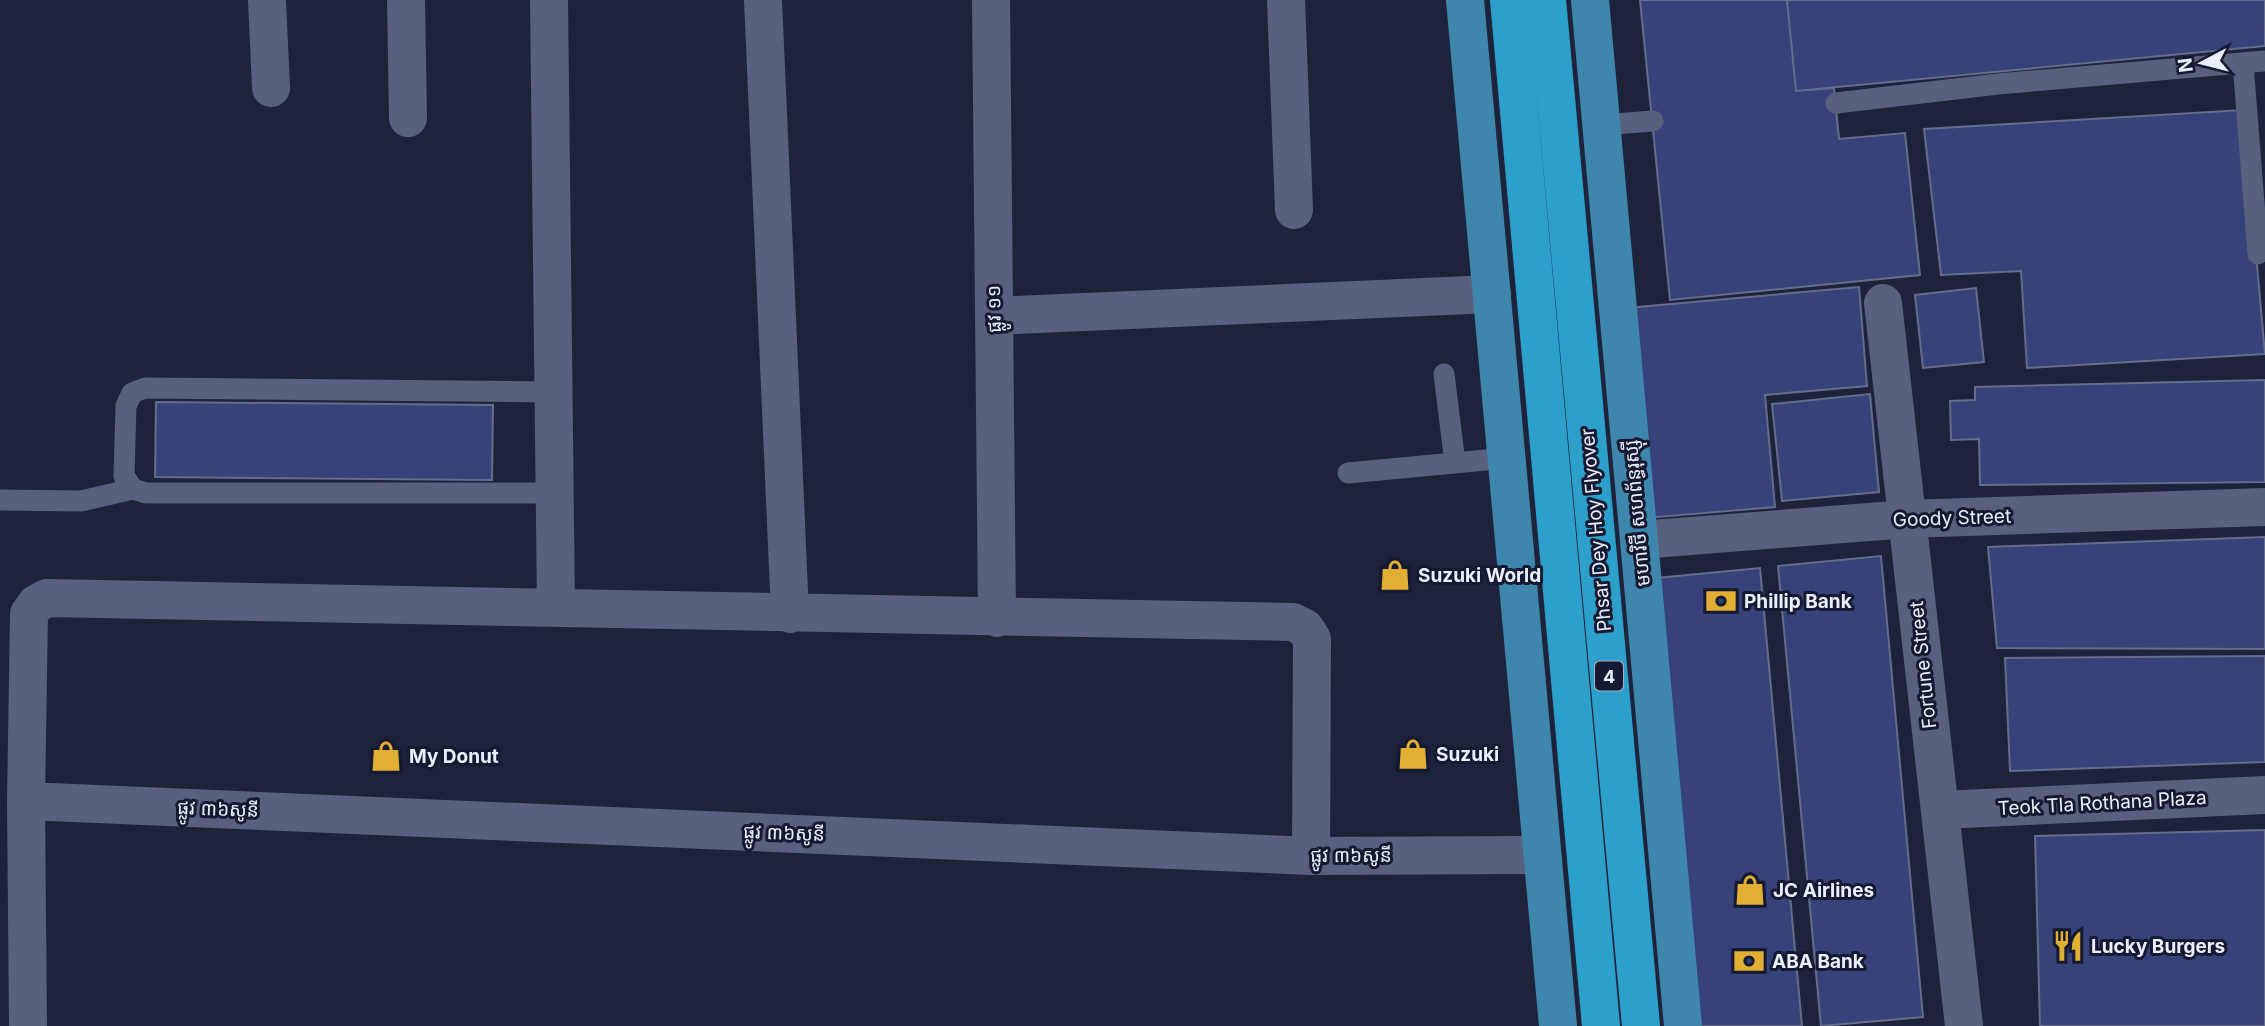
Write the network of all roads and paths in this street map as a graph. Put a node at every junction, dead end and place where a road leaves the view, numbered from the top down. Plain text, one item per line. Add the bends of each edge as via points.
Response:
1 (267, 0) edge
2 (406, 0) edge
3 (549, 0) edge
4 (764, 0) edge
5 (991, 0) edge
6 (1286, 0) edge
7 (1465, 0) edge
8 (1509, 0) edge
9 (1547, 0) edge
10 (1590, 0) edge
11 (2265, 61) edge
12 (2243, 62) junction
13 (271, 88) dead end
14 (1836, 103) dead end
15 (408, 118) dead end
16 (1653, 121) dead end
17 (1601, 125) junction
18 (1294, 211) dead end
19 (2258, 254) dead end
20 (1492, 293) junction
21 (1883, 303) dead end
22 (993, 316) junction
23 (1444, 374) dead end
24 (553, 392) junction
25 (1507, 458) junction
26 (1455, 463) junction
27 (1348, 473) dead end
28 (133, 489) junction
29 (554, 493) junction
30 (0, 500) edge
31 (2265, 507) edge
32 (1907, 519) junction
33 (1639, 540) junction
34 (556, 608) junction
35 (790, 614) junction
36 (997, 618) junction
37 (2265, 795) edge
38 (26, 801) junction
39 (1940, 810) junction
40 (1542, 855) junction
41 (1311, 856) junction
42 (28, 1026) edge
43 (1558, 1026) edge
44 (1601, 1026) edge
45 (1641, 1026) edge
46 (1683, 1026) edge
47 (1964, 1026) edge

1 - 13 street
2 - 15 street
3 - 24 street
4 - 35 street
5 - 22 street, ផ្លូវ ១១
6 - 18 street
7 - 20 main road
8 - 44 highway, Phsar Dey Hoy Flyover / 4
9 - 45 highway, Phsar Dey Hoy Flyover / 4
10 - 17 main road, មហាវិថី សហព័ន្ធរុស្ស៊ី
11 - 12 lane
12 - 14 lane via 1998,83
12 - 19 lane
16 - 17 lane
17 - 33 main road, មហាវិថី សហព័ន្ធរុស្ស៊ី
20 - 22 street
20 - 25 main road
21 - 32 street, Fortune Street
22 - 36 street, ផ្លូវ ១១
23 - 26 lane
24 - 28 lane via 145,388 132,393 126,406 124,476
24 - 29 street
25 - 26 lane
25 - 40 main road
26 - 27 lane
28 - 29 lane via 146,493
28 - 30 lane via 81,501
29 - 34 street
31 - 32 street, Goody Street
32 - 33 street, Goody Street
32 - 39 street, Fortune Street
33 - 46 main road, មហាវិថី សហព័ន្ធរុស្ស៊ី
34 - 35 street
34 - 38 street via 47,598 29,614
35 - 36 street
36 - 41 street via 1293,622 1305,628 1312,639
37 - 39 street, Teok Tla Rothana Plaza
38 - 41 street, ផ្លូវ ៣៦សូនី
38 - 42 street
39 - 47 street, Fortune Street
40 - 41 street, ផ្លូវ ៣៦សូនី
40 - 43 main road

